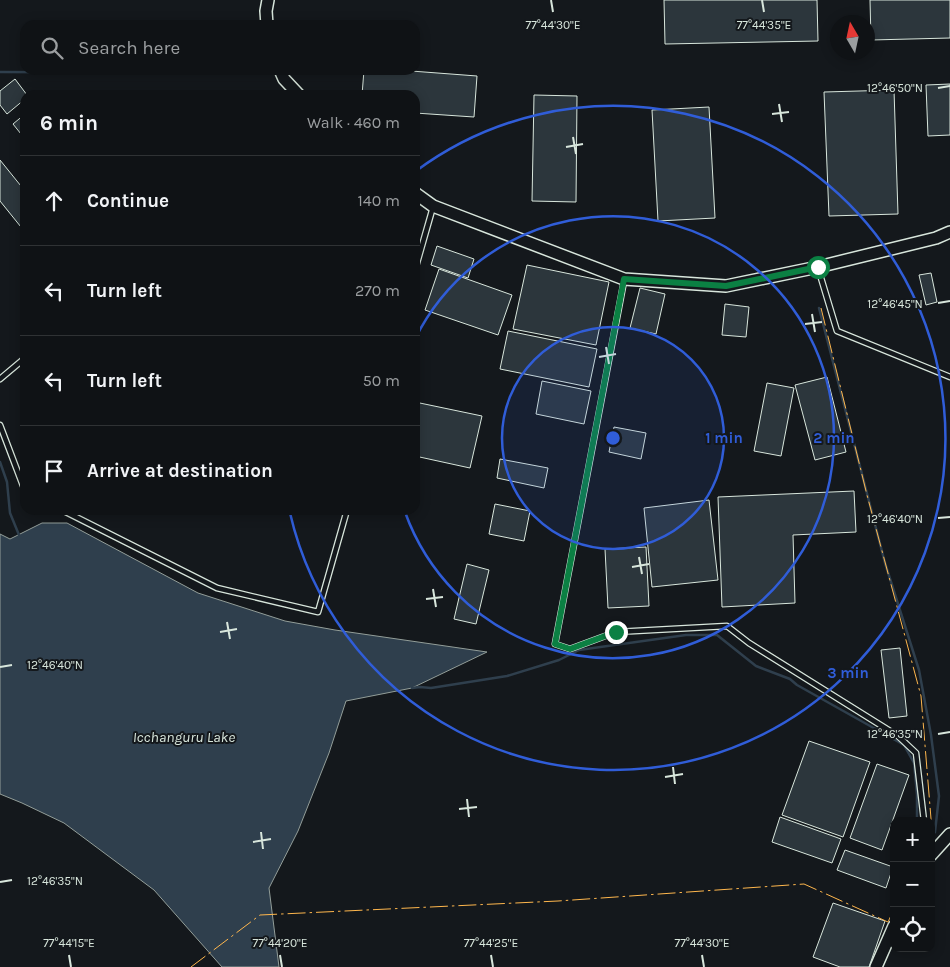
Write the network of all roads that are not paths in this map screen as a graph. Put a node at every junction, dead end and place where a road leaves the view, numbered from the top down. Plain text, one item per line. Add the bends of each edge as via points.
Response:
1 (268, 0) edge
2 (267, 20) edge
3 (282, 75) edge
4 (294, 90) edge
5 (420, 197) edge
6 (433, 206) junction
7 (950, 232) edge
8 (420, 252) edge
9 (818, 267) junction
10 (624, 279) junction
11 (20, 362) edge
12 (950, 377) edge
13 (0, 379) edge
14 (0, 425) edge
15 (20, 478) edge
16 (72, 515) edge
17 (346, 515) edge
18 (924, 817) edge
19 (950, 834) edge
20 (935, 851) edge
21 (890, 935) edge
22 (876, 967) edge

1 - 2 street
3 - 4 street
5 - 6 street
6 - 8 lane
6 - 10 street
7 - 9 street
9 - 10 street via 726,286
9 - 12 lane via 837,332
10 - 18 lane via 555,644 570,649 616,632 727,626 898,736 916,753
11 - 13 lane
14 - 15 lane
16 - 17 lane via 217,588 318,612
19 - 20 street
21 - 22 street

